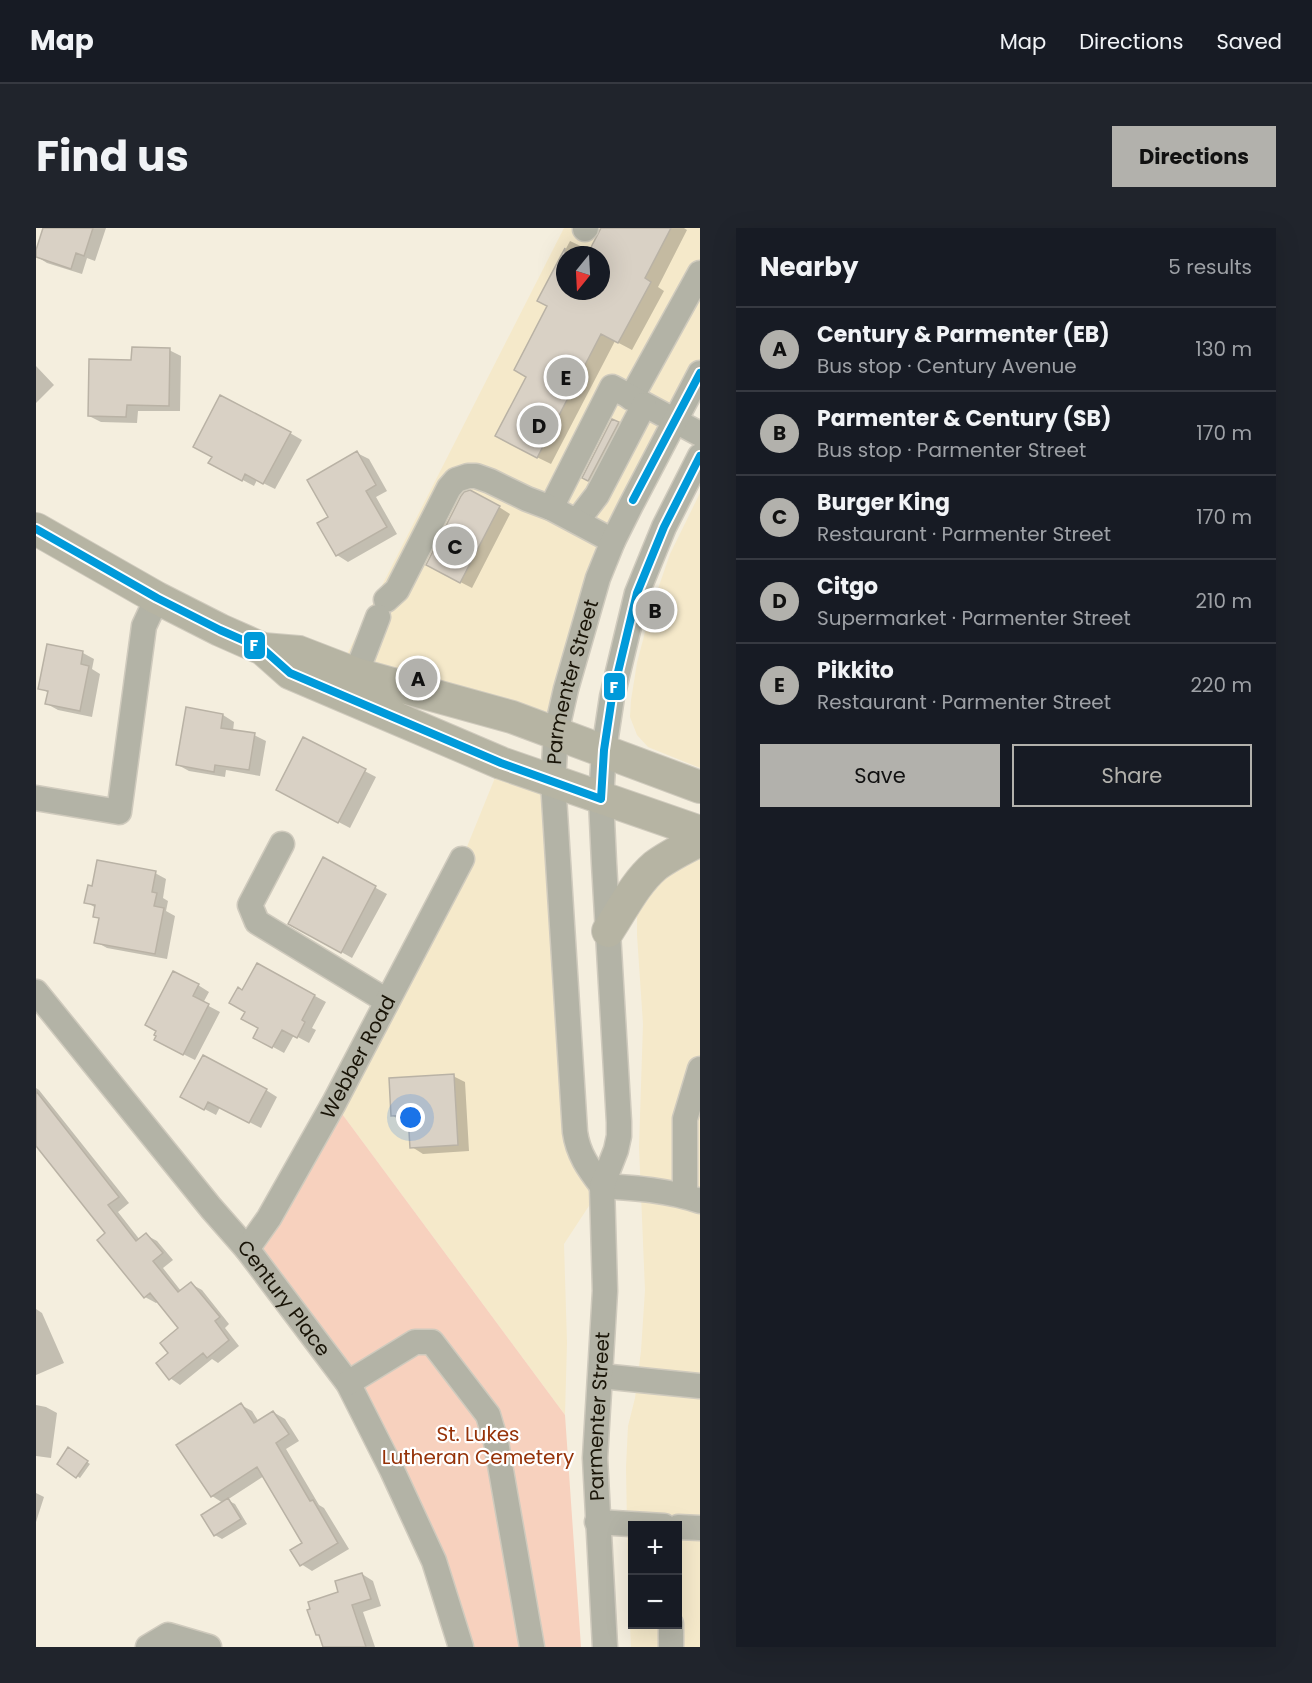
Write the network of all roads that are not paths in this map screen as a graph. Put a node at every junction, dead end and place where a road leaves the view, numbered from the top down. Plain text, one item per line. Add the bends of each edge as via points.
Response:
1 (700, 273) edge
2 (700, 373) edge
3 (638, 402) junction
4 (675, 421) junction
5 (700, 434) edge
6 (700, 456) edge
7 (551, 508) junction
8 (577, 522) junction
9 (36, 529) edge
10 (613, 541) junction
11 (157, 598) junction
12 (263, 649) junction
13 (356, 674) junction
14 (556, 733) junction
15 (604, 750) junction
16 (554, 781) junction
17 (700, 787) edge
18 (36, 798) edge
19 (601, 798) junction
20 (700, 832) edge
21 (700, 840) edge
22 (282, 844) dead end
23 (462, 860) dead end
24 (608, 931) junction
25 (36, 992) edge
26 (387, 1001) junction
27 (700, 1069) edge
28 (602, 1186) junction
29 (692, 1198) edge
30 (247, 1249) junction
31 (601, 1376) junction
32 (348, 1383) junction
33 (700, 1386) edge
34 (597, 1522) junction
35 (628, 1524) edge
36 (682, 1527) edge
37 (700, 1528) edge
38 (671, 1629) edge
39 (148, 1647) edge
40 (209, 1647) edge
41 (461, 1647) edge
42 (532, 1647) edge
43 (605, 1647) edge
44 (671, 1647) edge

1 - 3 street
2 - 4 street, Parmenter Street
3 - 4 street
3 - 7 street via 612,387
3 - 8 street via 597,495
4 - 5 street
4 - 10 street, Parmenter Street
6 - 15 street, Parmenter Street via 664,527 637,593 612,697
7 - 8 street
7 - 13 street via 476,476 456,480 397,590 382,608
8 - 10 street
9 - 11 main road
10 - 14 street, Parmenter Street via 593,595
11 - 12 main road
11 - 18 street via 144,627 119,812
12 - 13 main road via 299,652
12 - 16 main road via 290,673
13 - 14 main road
14 - 15 main road
14 - 16 street, Parmenter Street
15 - 17 main road
15 - 19 street, Parmenter Street
16 - 19 main road
16 - 28 street, Parmenter Street via 575,1132 582,1157
19 - 20 main road
19 - 24 street, Parmenter Street
21 - 24 main road via 648,873
22 - 26 street via 250,905 257,922
23 - 26 street, Webber Road
24 - 28 street, Parmenter Street via 619,1129 616,1150
25 - 30 street, Century Place
26 - 30 street, Webber Road via 334,1103 269,1218
27 - 29 street via 685,1119
28 - 29 street via 652,1189
28 - 31 street, Parmenter Street via 605,1291
30 - 32 street, Century Place
31 - 33 street
31 - 34 street, Parmenter Street via 595,1458
32 - 41 street, Century Place via 434,1561
32 - 42 street via 415,1342 432,1342 488,1415
34 - 35 street
34 - 43 street, Parmenter Street
36 - 37 street
38 - 44 street
39 - 40 street via 168,1635

